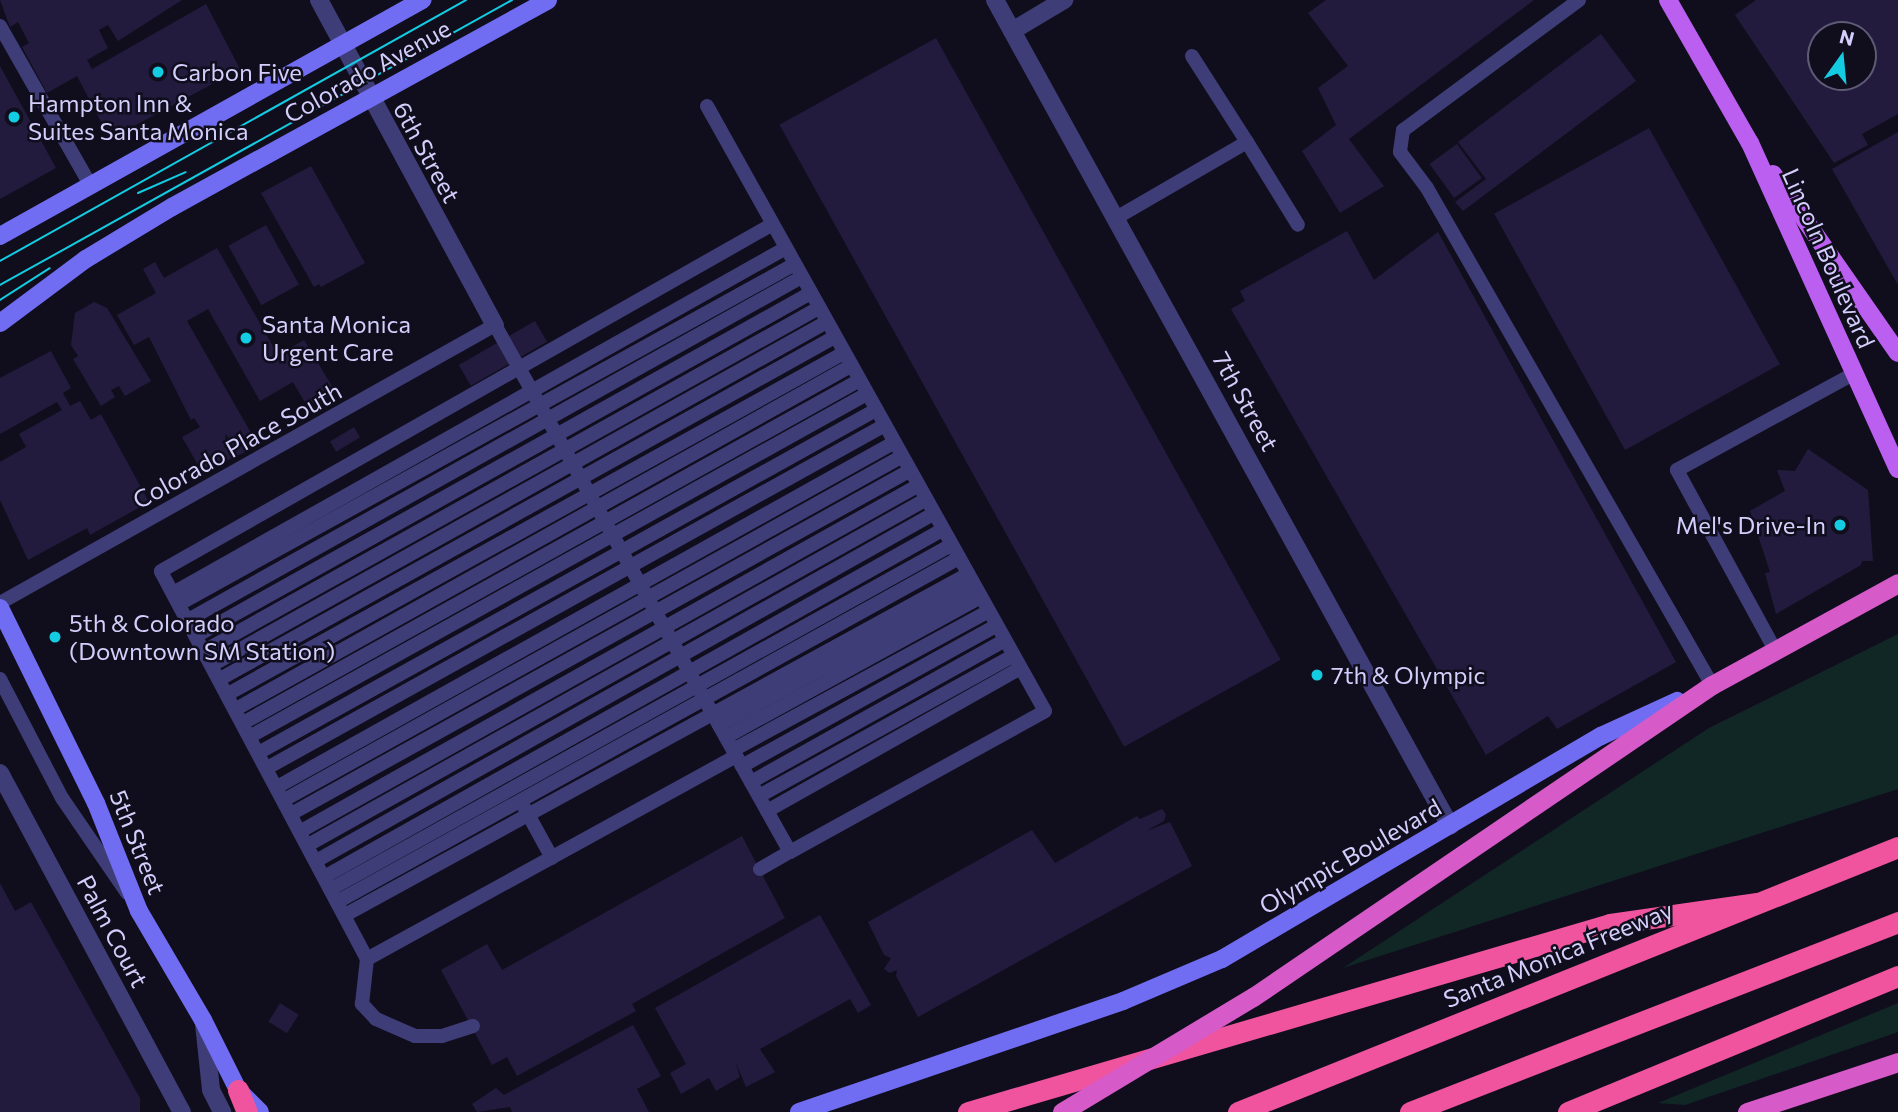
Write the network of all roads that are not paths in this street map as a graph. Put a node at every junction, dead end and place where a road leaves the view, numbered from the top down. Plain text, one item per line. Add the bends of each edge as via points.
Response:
1 (318, 0) edge
2 (422, 0) edge
3 (548, 0) edge
4 (995, 0) edge
5 (1064, 0) edge
6 (1579, 0) edge
7 (1668, 0) edge
8 (0, 26) edge
9 (1012, 31) junction
10 (341, 43) junction
11 (1192, 56) dead end
12 (368, 96) junction
13 (707, 106) dead end
14 (1247, 142) junction
15 (1751, 143) junction
16 (91, 186) junction
17 (1116, 218) junction
18 (771, 225) junction
19 (1298, 225) dead end
20 (0, 236) edge
21 (784, 249) junction
22 (796, 272) junction
23 (809, 295) junction
24 (817, 309) junction
25 (0, 323) edge
26 (825, 323) junction
27 (495, 325) junction
28 (833, 338) junction
29 (1898, 353) edge
30 (845, 360) junction
31 (519, 367) junction
32 (1855, 373) junction
33 (858, 381) junction
34 (533, 392) junction
35 (865, 395) junction
36 (541, 406) junction
37 (874, 411) junction
38 (549, 421) junction
39 (883, 426) junction
40 (557, 435) junction
41 (893, 443) junction
42 (565, 450) junction
43 (901, 457) junction
44 (573, 464) junction
45 (1898, 469) edge
46 (909, 471) junction
47 (337, 472) junction
48 (581, 479) junction
49 (917, 486) junction
50 (349, 494) junction
51 (925, 500) junction
52 (594, 501) junction
53 (933, 514) junction
54 (361, 515) junction
55 (609, 529) junction
56 (942, 530) junction
57 (373, 537) junction
58 (382, 552) junction
59 (622, 552) junction
60 (955, 552) junction
61 (390, 566) junction
62 (631, 568) junction
63 (397, 580) junction
64 (640, 583) junction
65 (1898, 583) edge
66 (974, 586) junction
67 (648, 597) junction
68 (176, 599) junction
69 (410, 603) junction
70 (0, 606) edge
71 (989, 611) junction
72 (656, 612) junction
73 (188, 620) junction
74 (422, 624) junction
75 (997, 625) junction
76 (664, 628) junction
77 (196, 636) junction
78 (430, 639) junction
79 (1005, 640) junction
80 (676, 649) junction
81 (1774, 650) junction
82 (204, 651) junction
83 (439, 653) junction
84 (1014, 655) junction
85 (212, 665) junction
86 (447, 668) junction
87 (1021, 668) junction
88 (689, 671) junction
89 (0, 679) edge
90 (219, 679) junction
91 (696, 685) junction
92 (1712, 685) junction
93 (457, 686) junction
94 (228, 694) junction
95 (704, 699) junction
96 (465, 701) junction
97 (236, 709) junction
98 (472, 714) junction
99 (481, 729) junction
100 (247, 730) junction
101 (728, 741) junction
102 (488, 743) junction
103 (260, 752) junction
104 (497, 758) junction
105 (267, 768) junction
106 (505, 772) junction
107 (751, 782) junction
108 (2, 784) edge
109 (512, 786) junction
110 (281, 793) junction
111 (759, 796) junction
112 (521, 801) junction
113 (767, 811) junction
114 (291, 814) junction
115 (529, 815) junction
116 (1450, 826) junction
117 (304, 838) junction
118 (1898, 847) edge
119 (790, 852) junction
120 (552, 858) junction
121 (316, 861) junction
122 (760, 869) dead end
123 (334, 896) junction
124 (1755, 903) junction
125 (139, 911) junction
126 (1898, 922) edge
127 (367, 959) junction
128 (1898, 976) edge
129 (204, 1020) junction
130 (473, 1026) dead end
131 (1898, 1062) edge
132 (238, 1090) junction
133 (182, 1112) edge
134 (222, 1112) edge
135 (247, 1112) edge
136 (260, 1112) edge
137 (800, 1112) edge
138 (968, 1112) edge
139 (1062, 1112) edge
140 (1238, 1112) edge
141 (1410, 1112) edge
142 (1568, 1112) edge
143 (1747, 1112) edge

1 - 10 street, 6th Street
2 - 10 main road, Colorado Avenue
3 - 12 main road, Colorado Avenue
4 - 9 street, 7th Street
5 - 9 street
6 - 92 lane via 1403,130 1400,152 1427,188
7 - 15 main road, Lincoln Boulevard
8 - 16 lane
9 - 17 street, 7th Street
10 - 12 street, 6th Street
10 - 16 main road, Colorado Avenue
11 - 14 lane
12 - 25 main road, Colorado Avenue via 86,259
12 - 27 street, 6th Street
13 - 18 lane
14 - 17 lane
14 - 19 lane
15 - 29 main road, Lincoln Boulevard via 1871,308
15 - 32 main road, Lincoln Boulevard
16 - 20 main road, Colorado Avenue
17 - 116 street, 7th Street
18 - 21 lane
18 - 31 lane
21 - 22 lane
21 - 34 lane
22 - 23 lane
22 - 36 lane
22 - 38 lane
23 - 24 lane
23 - 40 lane
24 - 26 lane
24 - 42 lane
26 - 28 lane
26 - 44 lane
27 - 31 lane
27 - 70 lane, Colorado Place South
28 - 30 lane
28 - 48 lane
30 - 33 lane
30 - 52 lane
31 - 34 lane
31 - 47 lane
32 - 45 main road, Lincoln Boulevard
32 - 81 lane via 1677,470
33 - 35 lane
33 - 55 lane
34 - 36 lane
34 - 50 lane
35 - 37 lane
35 - 55 lane
36 - 38 lane
36 - 54 lane
37 - 39 lane
37 - 59 lane
38 - 40 lane
38 - 54 lane
39 - 41 lane
39 - 62 lane
40 - 42 lane
40 - 57 lane
41 - 43 lane
41 - 64 lane
42 - 44 lane
42 - 58 lane
43 - 46 lane
43 - 67 lane
44 - 48 lane
44 - 61 lane
46 - 49 lane
46 - 72 lane
47 - 50 lane
47 - 68 lane via 161,571
48 - 52 lane
48 - 63 lane
49 - 51 lane
49 - 76 lane
50 - 54 lane
50 - 68 lane
51 - 53 lane
51 - 80 lane
52 - 55 lane
52 - 69 lane
53 - 56 lane
53 - 80 lane
54 - 57 lane
54 - 68 lane
54 - 73 lane
55 - 59 lane
55 - 74 lane
55 - 78 lane
56 - 60 lane
56 - 88 lane
57 - 58 lane
57 - 77 lane
58 - 61 lane
58 - 82 lane
59 - 62 lane
59 - 83 lane
60 - 66 lane
60 - 91 lane
60 - 95 lane
61 - 63 lane
61 - 85 lane
62 - 64 lane
62 - 86 lane
63 - 69 lane
63 - 90 lane
64 - 67 lane
64 - 93 lane
65 - 81 highway, Olympic Boulevard
66 - 71 lane
66 - 101 lane
66 - 101 lane
67 - 72 lane
67 - 96 lane
68 - 73 lane
69 - 74 lane
69 - 94 lane
69 - 97 lane
70 - 125 main road, 5th Street via 96,803
71 - 75 lane
71 - 101 lane
72 - 76 lane
72 - 98 lane
73 - 77 lane
74 - 78 lane
74 - 100 lane
75 - 79 lane
75 - 101 lane
76 - 80 lane
76 - 99 lane
77 - 82 lane
78 - 83 lane
78 - 100 lane
79 - 84 lane
79 - 107 lane
80 - 88 lane
80 - 102 lane
80 - 104 lane
81 - 92 highway, Olympic Boulevard
82 - 85 lane
83 - 86 lane
83 - 103 lane
84 - 87 lane
84 - 111 lane
85 - 90 lane
86 - 93 lane
86 - 105 lane
87 - 113 lane
87 - 119 lane via 1045,711
88 - 91 lane
88 - 106 lane
89 - 125 lane via 62,798
90 - 94 lane
91 - 95 lane
91 - 109 lane
92 - 116 main road, Olympic Boulevard via 1601,736
92 - 139 highway, bridge via 1253,997
93 - 96 lane
93 - 110 lane
94 - 97 lane
95 - 101 lane
95 - 112 lane
96 - 98 lane
96 - 110 lane
97 - 100 lane
98 - 99 lane
98 - 114 lane
99 - 102 lane
99 - 117 lane
100 - 103 lane
101 - 107 lane
101 - 115 lane
101 - 120 lane
102 - 104 lane
102 - 117 lane
103 - 105 lane
104 - 106 lane
104 - 121 lane
105 - 110 lane
106 - 109 lane
106 - 123 lane
107 - 111 lane
108 - 133 street, Palm Court
109 - 112 lane
109 - 123 lane
110 - 114 lane
111 - 113 lane
112 - 115 lane
112 - 123 lane
113 - 119 lane
114 - 117 lane
115 - 120 lane
115 - 123 lane
116 - 137 main road, Olympic Boulevard via 1222,959 1123,1001
117 - 121 lane
118 - 124 highway, Santa Monica Freeway
119 - 122 lane
120 - 127 lane
121 - 123 lane
123 - 127 lane
124 - 138 highway via 1610,924
124 - 140 highway, Santa Monica Freeway
125 - 129 main road, 5th Street
126 - 141 highway
127 - 130 lane via 360,998 376,1019 428,1038
128 - 142 highway
129 - 132 main road, 5th Street
129 - 134 street via 211,1090
131 - 143 highway
132 - 135 highway
132 - 136 main road

